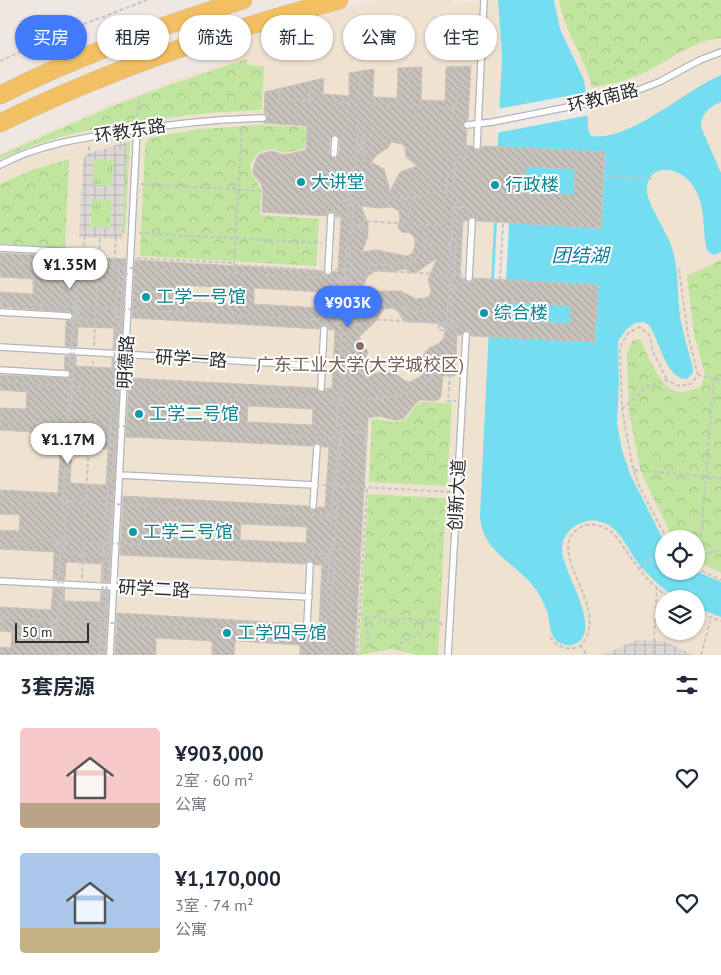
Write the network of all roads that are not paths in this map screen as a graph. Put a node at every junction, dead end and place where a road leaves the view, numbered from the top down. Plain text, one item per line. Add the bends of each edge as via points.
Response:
1 (243, 0) edge
2 (339, 0) edge
3 (484, 0) edge
4 (721, 52) edge
5 (0, 95) edge
6 (263, 118) dead end
7 (0, 123) edge
8 (478, 124) junction
9 (468, 125) dead end
10 (137, 129) junction
11 (335, 139) dead end
12 (477, 146) dead end
13 (334, 154) dead end
14 (0, 165) edge
15 (330, 216) dead end
16 (472, 221) dead end
17 (0, 248) edge
18 (74, 252) dead end
19 (330, 270) road end
20 (469, 278) dead end
21 (0, 312) edge
22 (69, 316) dead end
23 (324, 329) dead end
24 (466, 336) dead end
25 (0, 347) edge
26 (126, 355) junction
27 (322, 366) junction
28 (0, 370) edge
29 (67, 374) dead end
30 (321, 388) dead end
31 (317, 446) dead end
32 (120, 475) junction
33 (318, 485) junction
34 (313, 506) dead end
35 (310, 564) dead end
36 (0, 581) edge
37 (114, 587) junction
38 (309, 597) junction
39 (307, 624) dead end
40 (110, 655) edge
41 (448, 655) edge

1 - 5 main road via 112,45
2 - 7 main road via 251,24 164,53
3 - 8 lane
4 - 8 lane, 环教南路 via 642,90 594,103
6 - 10 lane, 环教东路
8 - 9 lane
8 - 12 lane
10 - 14 lane, 环教东路 via 63,142
10 - 26 lane, 明德路
11 - 13 lane
15 - 19 lane
16 - 20 lane
17 - 18 lane
21 - 22 lane
23 - 27 lane
24 - 41 lane, 创新大道
25 - 26 lane, 研学一路
26 - 27 lane, 研学一路
26 - 32 lane, 明德路
27 - 30 lane
28 - 29 lane
31 - 33 lane
32 - 33 lane
32 - 37 lane, 明德路
33 - 34 lane
35 - 38 lane
36 - 37 lane, 研学二路
37 - 38 lane, 研学二路
37 - 40 lane, 明德路
38 - 39 lane

